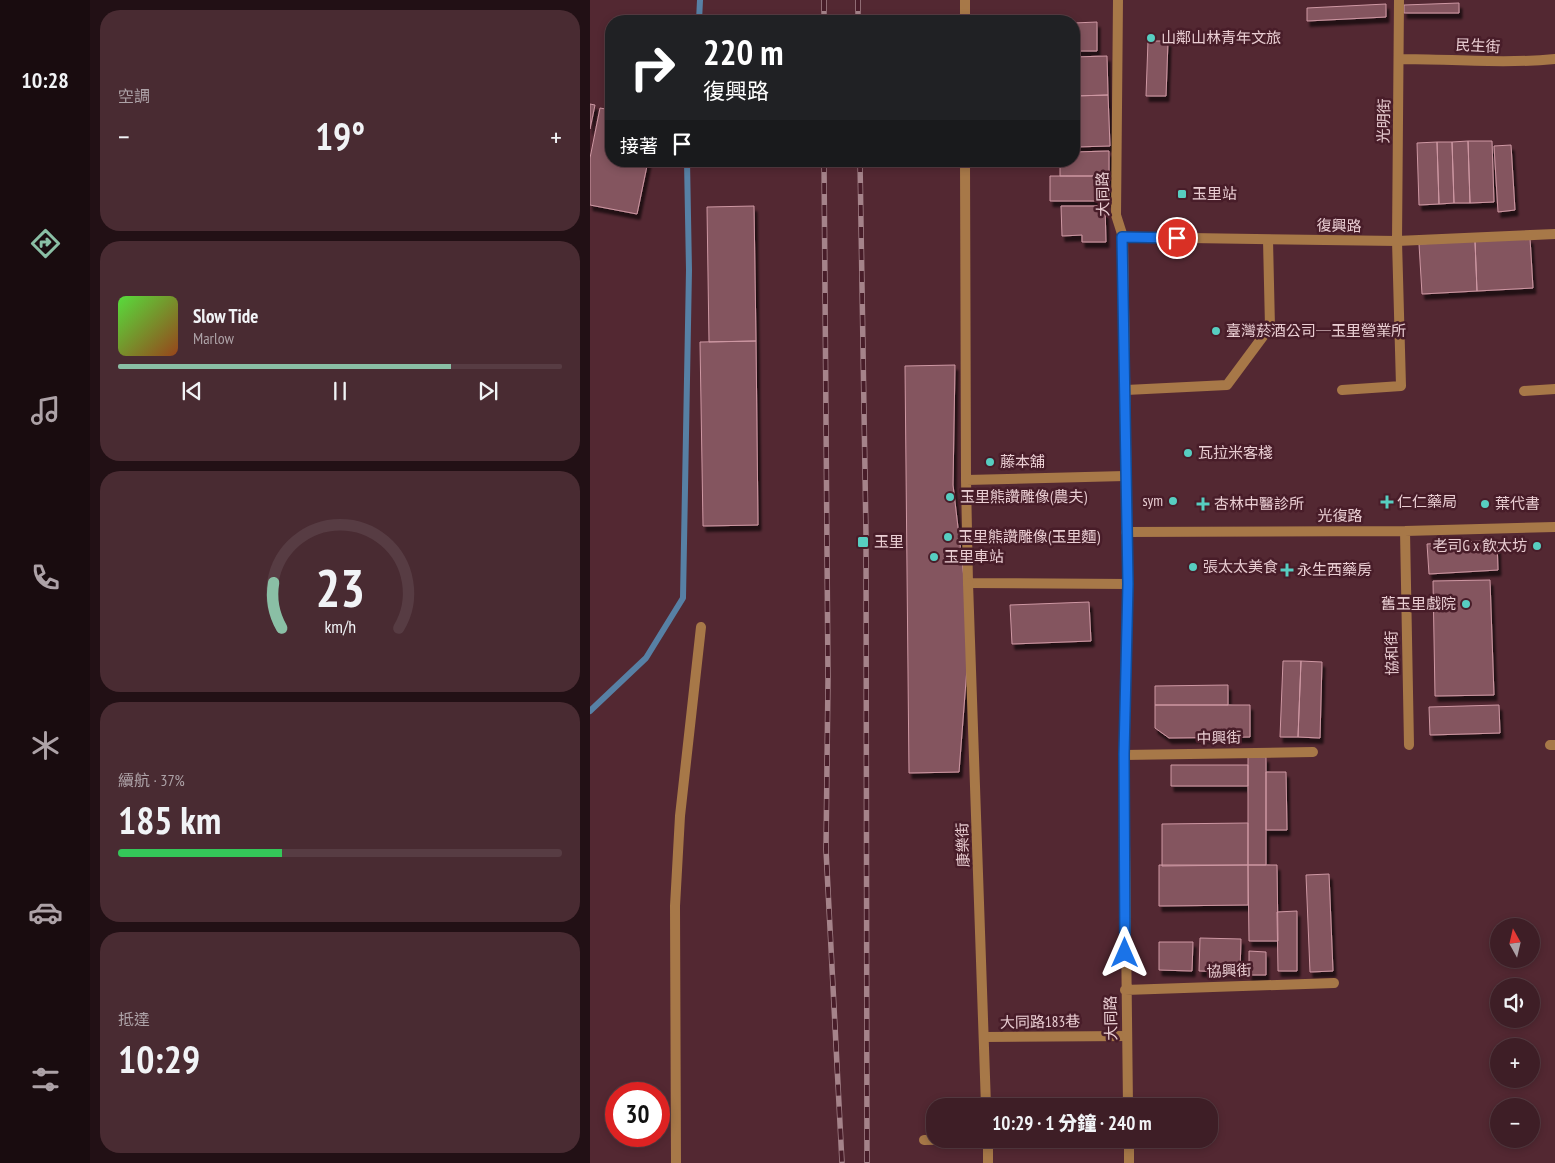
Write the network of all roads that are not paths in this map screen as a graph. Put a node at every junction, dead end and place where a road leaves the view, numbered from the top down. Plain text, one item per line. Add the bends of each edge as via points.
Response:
1 (965, 0) edge
2 (1118, 0) edge
3 (1398, 0) edge
4 (965, 15) edge
5 (1400, 59) junction
6 (1555, 59) edge
7 (965, 167) edge
8 (1555, 234) edge
9 (1122, 237) junction
10 (1268, 240) junction
11 (1397, 242) junction
12 (1555, 389) edge
13 (1126, 390) junction
14 (1342, 390) dead end
15 (1524, 391) dead end
16 (1126, 476) junction
17 (966, 480) junction
18 (1555, 527) edge
19 (1405, 531) junction
20 (1126, 532) junction
21 (968, 583) junction
22 (1128, 584) junction
23 (701, 627) dead end
24 (1409, 745) dead end
25 (1314, 752) dead end
26 (1124, 754) junction
27 (1334, 983) dead end
28 (1126, 990) junction
29 (1127, 1036) junction
30 (984, 1037) junction
31 (986, 1098) edge
32 (1128, 1098) edge
33 (988, 1148) edge
34 (1129, 1148) edge
35 (676, 1163) edge
36 (988, 1163) edge
37 (1130, 1163) edge

1 - 4 street
2 - 9 street, 大同路 via 1116,215
3 - 5 street, 光明街
5 - 6 street, 民生街 via 1515,63
5 - 11 street, 光明街
7 - 17 street, 康樂街
8 - 11 street, 復興路
9 - 10 street, 復興路
9 - 13 street, 大同路
10 - 11 street, 復興路
10 - 13 street via 1270,328 1227,385
11 - 14 street, 光明街 via 1401,386
12 - 15 street
13 - 16 street, 大同路
16 - 17 street
16 - 20 street, 大同路
17 - 21 street, 康樂街
18 - 19 street, 光復路
19 - 20 street, 光復路
19 - 24 street, 協和街
20 - 22 street, 大同路
21 - 22 street
21 - 30 street, 康樂街
22 - 26 street, 大同路
23 - 35 street via 680,816 675,906
25 - 26 street, 中興街
26 - 28 street, 大同路
27 - 28 street, 協興街
28 - 29 street, 大同路
29 - 30 street, 大同路183巷
29 - 32 street, 大同路
30 - 31 street, 康樂街
33 - 36 street
34 - 37 street

